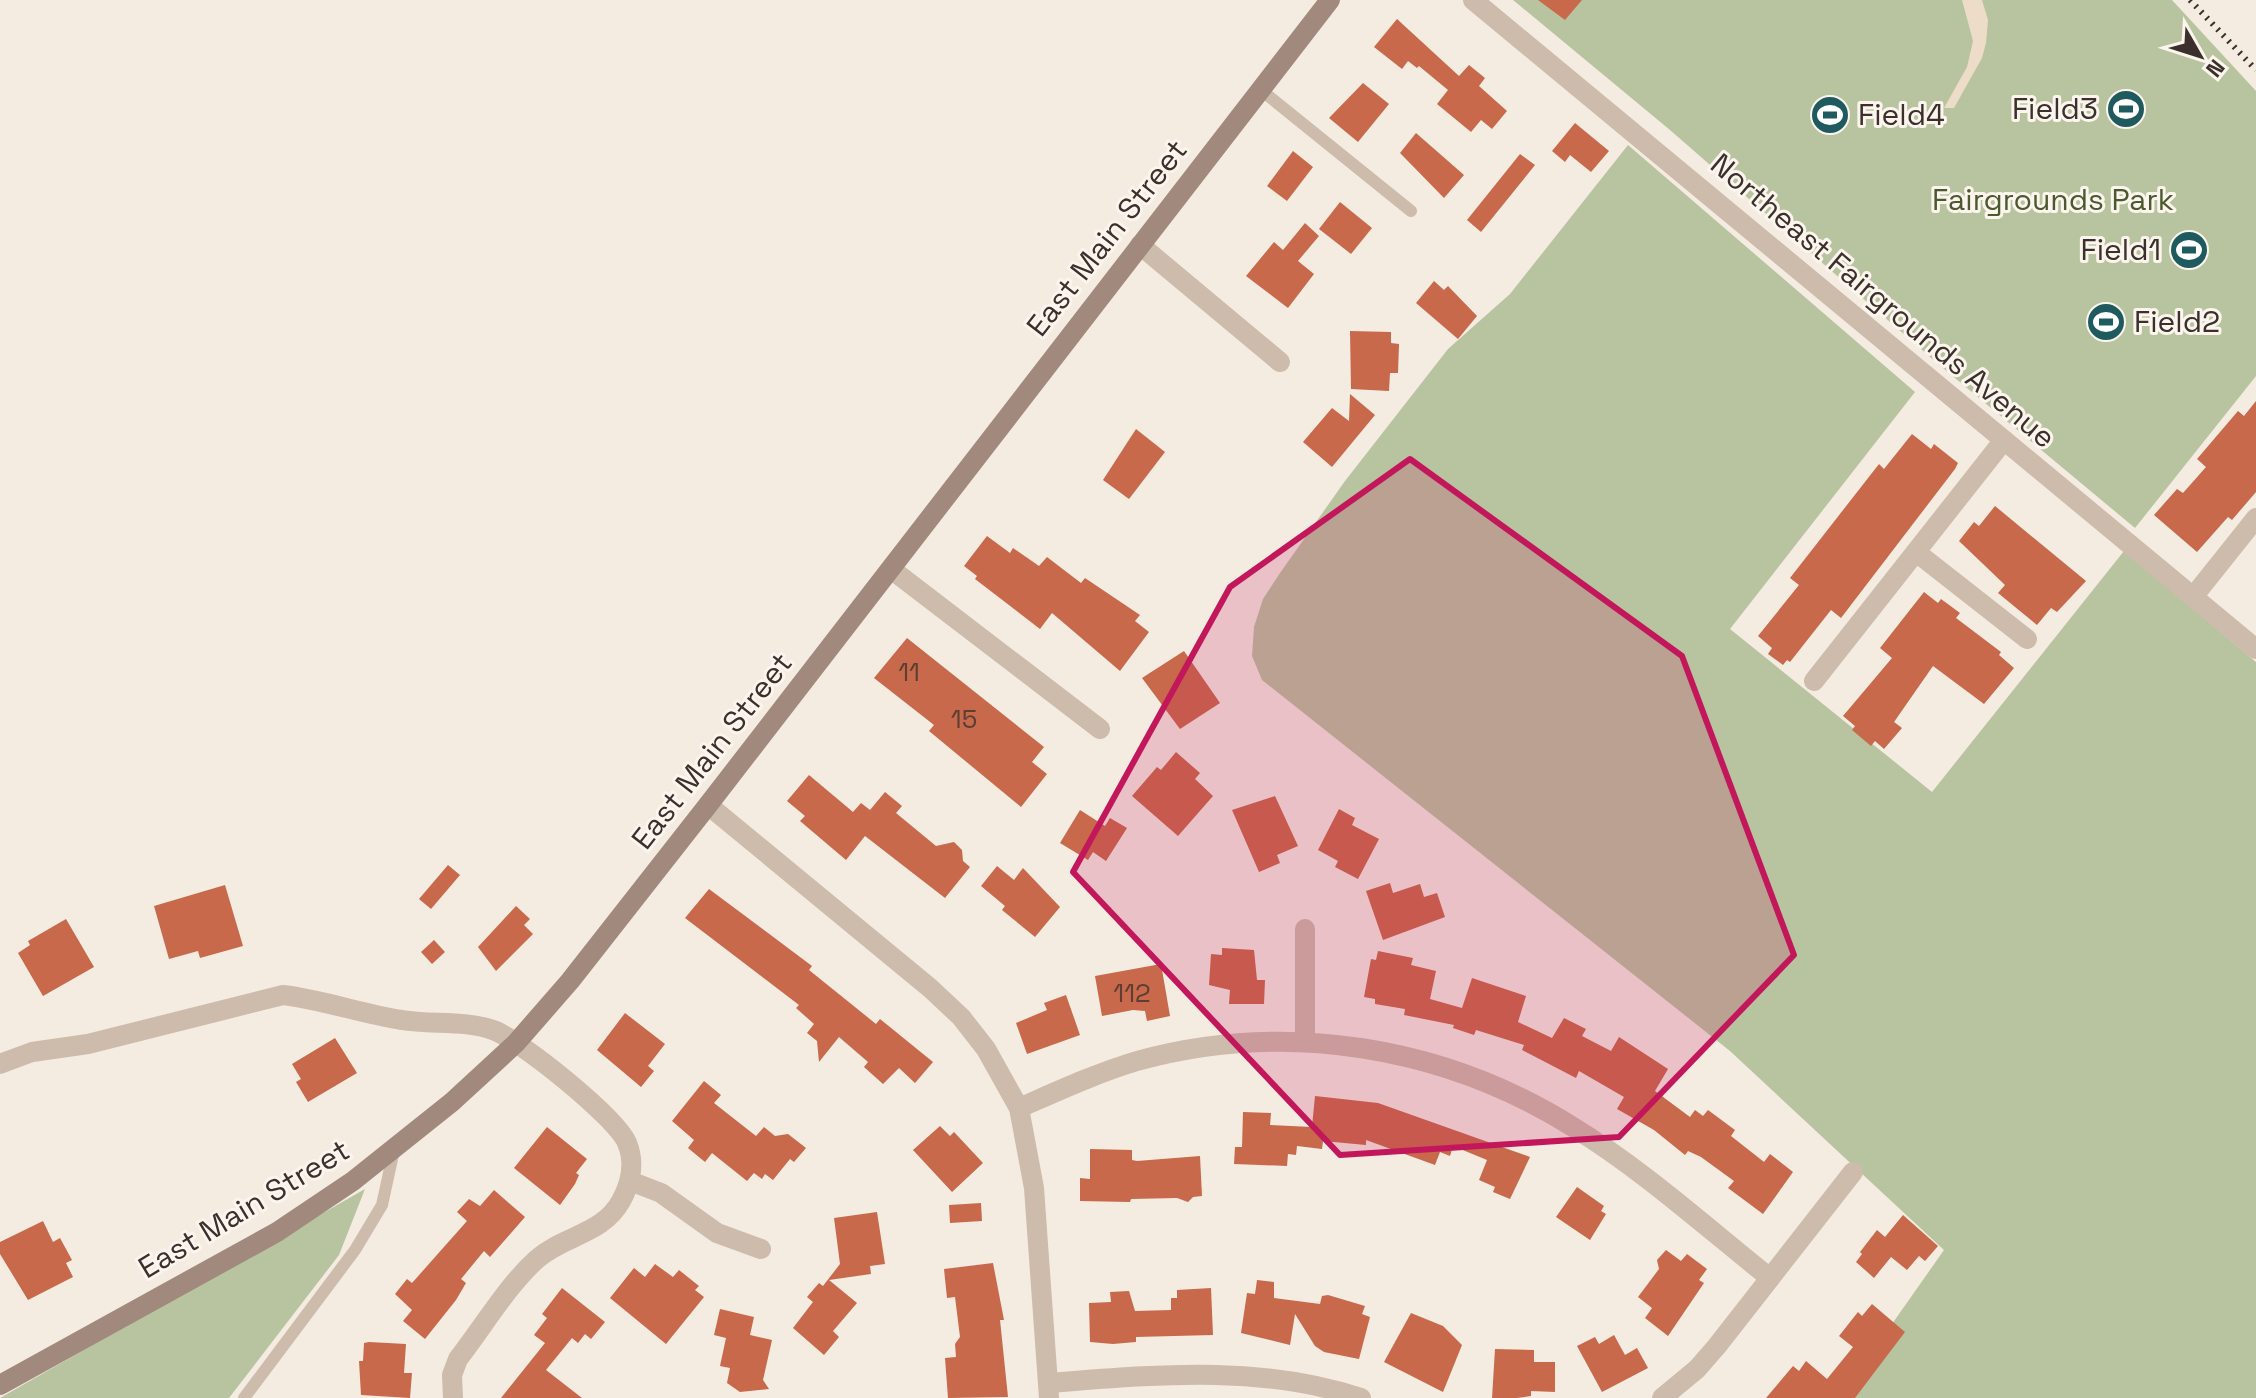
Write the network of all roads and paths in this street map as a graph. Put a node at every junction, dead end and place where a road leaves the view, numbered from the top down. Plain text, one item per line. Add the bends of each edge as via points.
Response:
1 (1330, 0) edge
2 (1473, 0) edge
3 (1261, 90) junction
4 (1411, 211) dead end
5 (1140, 245) junction
6 (1280, 362) dead end
7 (2004, 440) junction
8 (2256, 518) edge
9 (1916, 552) junction
10 (891, 569) junction
11 (2193, 597) junction
12 (2027, 639) dead end
13 (2256, 649) edge
14 (1814, 681) dead end
15 (1100, 729) dead end
16 (708, 805) junction
17 (1305, 929) dead end
18 (1305, 1042) junction
19 (516, 1043) junction
20 (0, 1064) edge
21 (1019, 1108) junction
22 (394, 1150) junction
23 (1853, 1172) dead end
24 (630, 1181) junction
25 (761, 1249) dead end
26 (1770, 1278) junction
27 (0, 1385) edge
28 (1048, 1390) edge
29 (452, 1396) edge
30 (244, 1398) edge
31 (1361, 1398) edge
32 (1662, 1398) edge

1 - 3 main road, East Main Street
2 - 7 street, Northeast Fairgrounds Avenue
3 - 4 lane
3 - 5 main road, East Main Street
5 - 6 street
5 - 10 main road, East Main Street
7 - 9 street
7 - 11 street, Northeast Fairgrounds Avenue
8 - 11 street
9 - 12 street
9 - 14 street
10 - 15 street
10 - 16 main road, East Main Street
11 - 13 street, Northeast Fairgrounds Avenue
16 - 19 main road, East Main Street
16 - 21 street via 961,1017
17 - 18 street
18 - 21 street via 1222,1045 1140,1061
18 - 26 street via 1398,1054 1512,1092 1577,1128
19 - 20 street via 492,1029 401,1020 283,995 88,1044 32,1052
19 - 22 main road, East Main Street
19 - 24 street via 618,1127 631,1159
21 - 28 street via 1038,1239
22 - 27 main road, East Main Street via 277,1232
22 - 30 lane via 382,1205 355,1250
23 - 26 street
24 - 25 street via 661,1193 717,1233
24 - 29 street via 604,1222 548,1251 530,1267 458,1359
26 - 32 street via 1697,1369
28 - 31 street via 1231,1374 1315,1385

